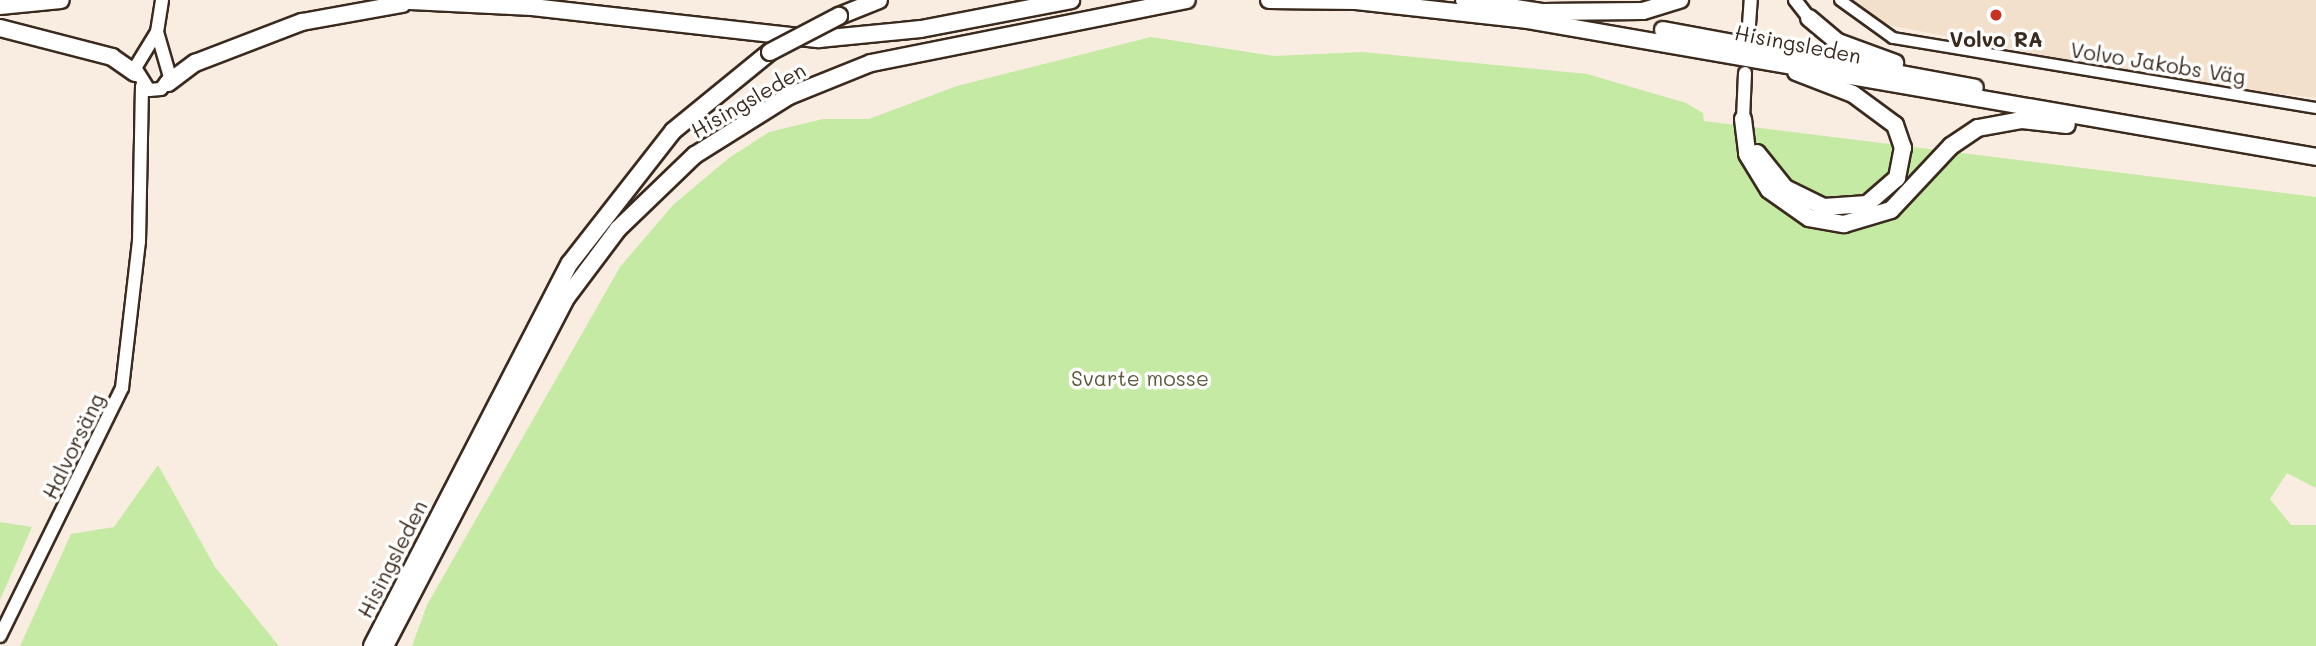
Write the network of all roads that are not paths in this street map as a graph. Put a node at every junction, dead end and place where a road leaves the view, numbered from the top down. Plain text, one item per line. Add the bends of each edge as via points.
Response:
1 (61, 0) edge
2 (162, 0) edge
3 (390, 0) edge
4 (516, 0) edge
5 (880, 0) edge
6 (1034, 0) edge
7 (1071, 0) edge
8 (1187, 0) edge
9 (1269, 0) edge
10 (1464, 0) edge
11 (1680, 0) edge
12 (1751, 0) edge
13 (1795, 0) edge
14 (1839, 0) edge
15 (1352, 1) edge
16 (425, 2) edge
17 (0, 6) edge
18 (1542, 12) junction
19 (1809, 18) joint
20 (0, 28) edge
21 (157, 32) junction
22 (1748, 39) dead end
23 (1761, 58) junction
24 (1745, 73) dead end
25 (138, 79) junction
26 (165, 86) junction
27 (1974, 88) junction
28 (2316, 108) edge
29 (1743, 119) junction
30 (2154, 133) junction
31 (146, 134) junction
32 (2316, 147) edge
33 (2316, 156) edge
34 (0, 636) edge
35 (372, 646) edge
36 (385, 646) edge

1 - 17 highway
2 - 21 street, Halvorsäng
3 - 16 highway
4 - 6 highway via 822,28 936,18
5 - 35 highway, Hisingsleden, bridge via 770,52 673,131 570,263
7 - 16 highway via 921,29 819,39
8 - 36 highway, Hisingsleden via 871,63 789,96 695,155 618,229 567,297
9 - 15 highway, Hisingsleden
10 - 18 highway, Hisingsleden
11 - 18 highway via 1643,11
12 - 22 street
13 - 19 street
14 - 28 street, Volvo Jakobs Väg via 1893,38
15 - 23 highway, Hisingsleden via 1528,20
16 - 26 highway via 302,22 195,63
18 - 27 highway, Hisingsleden
19 - 27 highway via 1858,51
20 - 25 highway via 112,57
21 - 25 street, Halvorsäng
21 - 26 street, Halvorsäng via 170,66
23 - 29 highway via 1879,109 1900,135 1900,172 1891,188 1867,204 1834,208 1810,202 1764,167
23 - 30 highway, Hisingsleden
24 - 29 street
25 - 26 street
25 - 31 street, Halvorsäng
26 - 31 street, Halvorsäng
27 - 32 highway, Hisingsleden
29 - 30 highway via 1746,154 1769,190 1798,212 1844,224 1891,210 1955,142 1991,124 2022,120 2143,138
30 - 33 highway, Hisingsleden
31 - 34 street, Halvorsäng via 132,335 122,388

